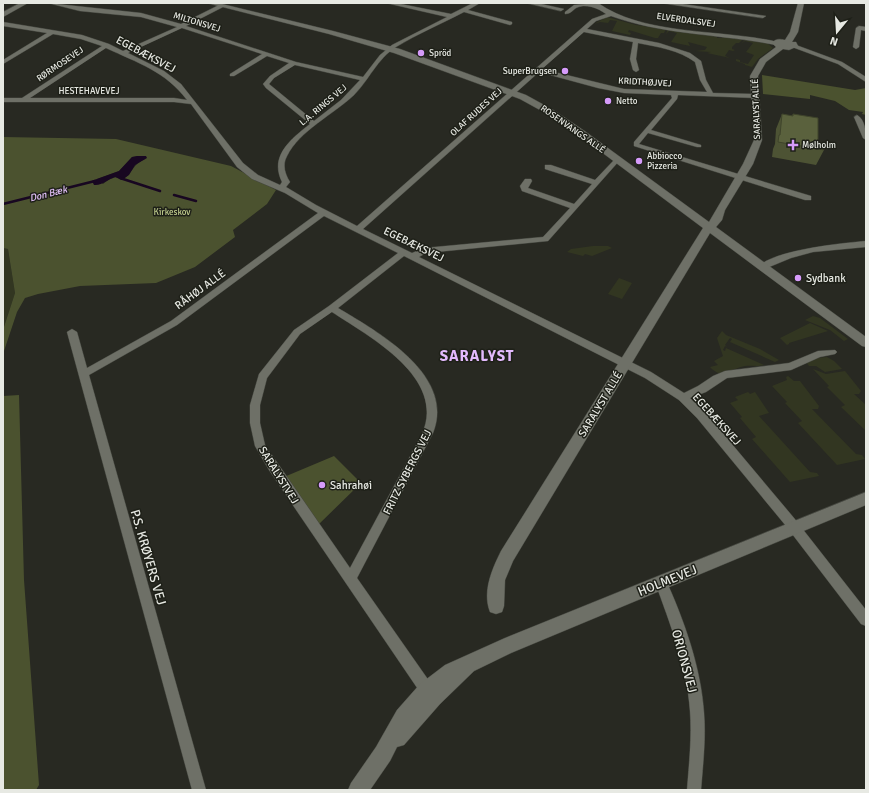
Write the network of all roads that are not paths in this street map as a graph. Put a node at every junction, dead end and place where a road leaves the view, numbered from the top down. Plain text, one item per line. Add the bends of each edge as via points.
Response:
1 (25, 3) edge
2 (50, 3) edge
3 (210, 3) edge
4 (389, 3) edge
5 (477, 3) edge
6 (529, 3) edge
7 (664, 3) edge
8 (801, 3) edge
9 (225, 4) edge
10 (595, 4) edge
11 (561, 9) dead end
12 (463, 10) junction
13 (567, 13) dead end
14 (610, 14) junction
15 (3, 15) edge
16 (451, 16) junction
17 (763, 16) dead end
18 (510, 23) dead end
19 (3, 24) edge
20 (181, 26) junction
21 (866, 29) edge
22 (583, 30) junction
23 (52, 32) junction
24 (636, 41) junction
25 (785, 44) junction
26 (107, 45) junction
27 (856, 47) dead end
28 (390, 48) junction
29 (124, 53) junction
30 (266, 54) junction
31 (3, 62) edge
32 (294, 63) junction
33 (536, 70) junction
34 (636, 70) dead end
35 (232, 75) dead end
36 (364, 79) junction
37 (866, 80) edge
38 (512, 92) junction
39 (672, 92) junction
40 (186, 93) junction
41 (710, 93) junction
42 (755, 96) junction
43 (3, 100) edge
44 (23, 100) junction
45 (174, 100) junction
46 (194, 103) junction
47 (857, 117) dead end
48 (315, 124) junction
49 (646, 130) junction
50 (866, 138) edge
51 (699, 146) dead end
52 (617, 160) junction
53 (548, 166) dead end
54 (739, 177) junction
55 (528, 181) dead end
56 (596, 183) junction
57 (282, 188) junction
58 (808, 198) dead end
59 (575, 207) junction
60 (324, 212) junction
61 (704, 224) junction
62 (358, 229) junction
63 (866, 244) edge
64 (409, 254) junction
65 (762, 267) junction
66 (332, 308) junction
67 (72, 332) dead end
68 (866, 343) edge
69 (832, 352) dead end
70 (625, 363) junction
71 (83, 374) junction
72 (683, 397) junction
73 (866, 498) edge
74 (795, 528) junction
75 (350, 579) junction
76 (661, 582) junction
77 (496, 606) dead end
78 (866, 620) edge
79 (430, 694) junction
80 (199, 790) edge
81 (358, 790) edge
82 (694, 790) edge

1 - 15 street
2 - 20 street, MILTONSVEJ via 80,9 141,15
3 - 9 street, ROSENVANGS ALLÉ
4 - 16 street
5 - 12 street, L.A. RINGS VEJ
6 - 11 street
7 - 17 street
8 - 25 street, SARALYST ALLÉ via 794,32
9 - 20 street
9 - 28 street, ROSENVANGS ALLÉ
10 - 13 street, ELVERDALSVEJ via 576,6
10 - 14 street, ELVERDALSVEJ
12 - 16 street, L.A. RINGS VEJ
12 - 18 street
14 - 22 street, OLAF RUDES VEJ via 594,20
14 - 25 street, ELVERDALSVEJ via 641,23
16 - 28 street, L.A. RINGS VEJ
19 - 23 street, EGEBÆKSVEJ
20 - 29 street
20 - 30 street, MILTONSVEJ
21 - 27 street via 859,28
22 - 24 street
22 - 33 street, OLAF RUDES VEJ
23 - 26 street, EGEBÆKSVEJ via 82,37
23 - 31 street
24 - 34 street
24 - 41 street via 672,48 695,58
25 - 37 street, ELVERDALSVEJ via 840,63
25 - 42 street, SARALYST ALLÉ via 757,69 754,76
26 - 29 street, EGEBÆKSVEJ
26 - 44 street, RØRMOSEVEJ
28 - 36 street, L.A. RINGS VEJ
28 - 38 street, ROSENVANGS ALLÉ
29 - 40 street, EGEBÆKSVEJ via 170,77
30 - 32 street, MILTONSVEJ
30 - 35 street
32 - 36 street, MILTONSVEJ
32 - 48 street via 266,84
33 - 38 street, OLAF RUDES VEJ
33 - 39 street, KRIDTHØJVEJ via 616,90
36 - 48 street, L.A. RINGS VEJ via 349,96
38 - 52 street, ROSENVANGS ALLÉ via 552,113
38 - 62 street, OLAF RUDES VEJ
39 - 41 street, KRIDTHØJVEJ
39 - 49 street via 676,95 675,98
40 - 45 street
40 - 46 street, EGEBÆKSVEJ
41 - 42 street, KRIDTHØJVEJ
42 - 54 street, SARALYST ALLÉ via 758,140 754,153
43 - 44 street, HESTEHAVEVEJ
44 - 45 street, HESTEHAVEVEJ
45 - 46 street, HESTEHAVEVEJ
46 - 57 street, EGEBÆKSVEJ via 240,165 255,177
47 - 50 street
48 - 57 street, L.A. RINGS VEJ via 297,139 284,156 280,165 281,174 286,182
49 - 51 street
49 - 54 street via 636,145
52 - 56 street
52 - 61 street, ROSENVANGS ALLÉ
53 - 56 street
54 - 58 street
54 - 61 street, SARALYST ALLÉ via 715,224
55 - 59 street via 525,189
56 - 59 street
57 - 60 street, EGEBÆKSVEJ
59 - 64 street via 545,239
60 - 62 street, EGEBÆKSVEJ
60 - 71 street, RÅHØJ ALLÉ via 174,323
61 - 65 street, ROSENVANGS ALLÉ
61 - 70 street, SARALYST ALLÉ
62 - 64 street, EGEBÆKSVEJ
63 - 65 street via 804,251
64 - 66 street, SARALYSTVEJ
64 - 70 street, EGEBÆKSVEJ
65 - 68 street, ROSENVANGS ALLÉ
66 - 75 street, SARALYSTVEJ via 297,332 262,377 255,405 255,423 260,446
66 - 75 street, FRITZ SYBERGS VEJ via 392,348 416,371 429,392 433,414 427,436
67 - 71 street, P.S. KRØYERS VEJ
69 - 72 street via 818,354 791,366 725,375
70 - 72 street, EGEBÆKSVEJ
70 - 77 street, SARALYST ALLÉ via 507,556 495,586
71 - 80 street, P.S. KRØYERS VEJ
72 - 74 street, EGEBÆKSVEJ
73 - 74 street, HOLMEVEJ
74 - 76 street, HOLMEVEJ
74 - 78 street, EGEBÆKSVEJ
75 - 79 street, SARALYSTVEJ
76 - 79 street, HOLMEVEJ via 505,647 470,664
76 - 82 street, ORIONSVEJ via 687,660 696,702
79 - 81 street, HOLMEVEJ

